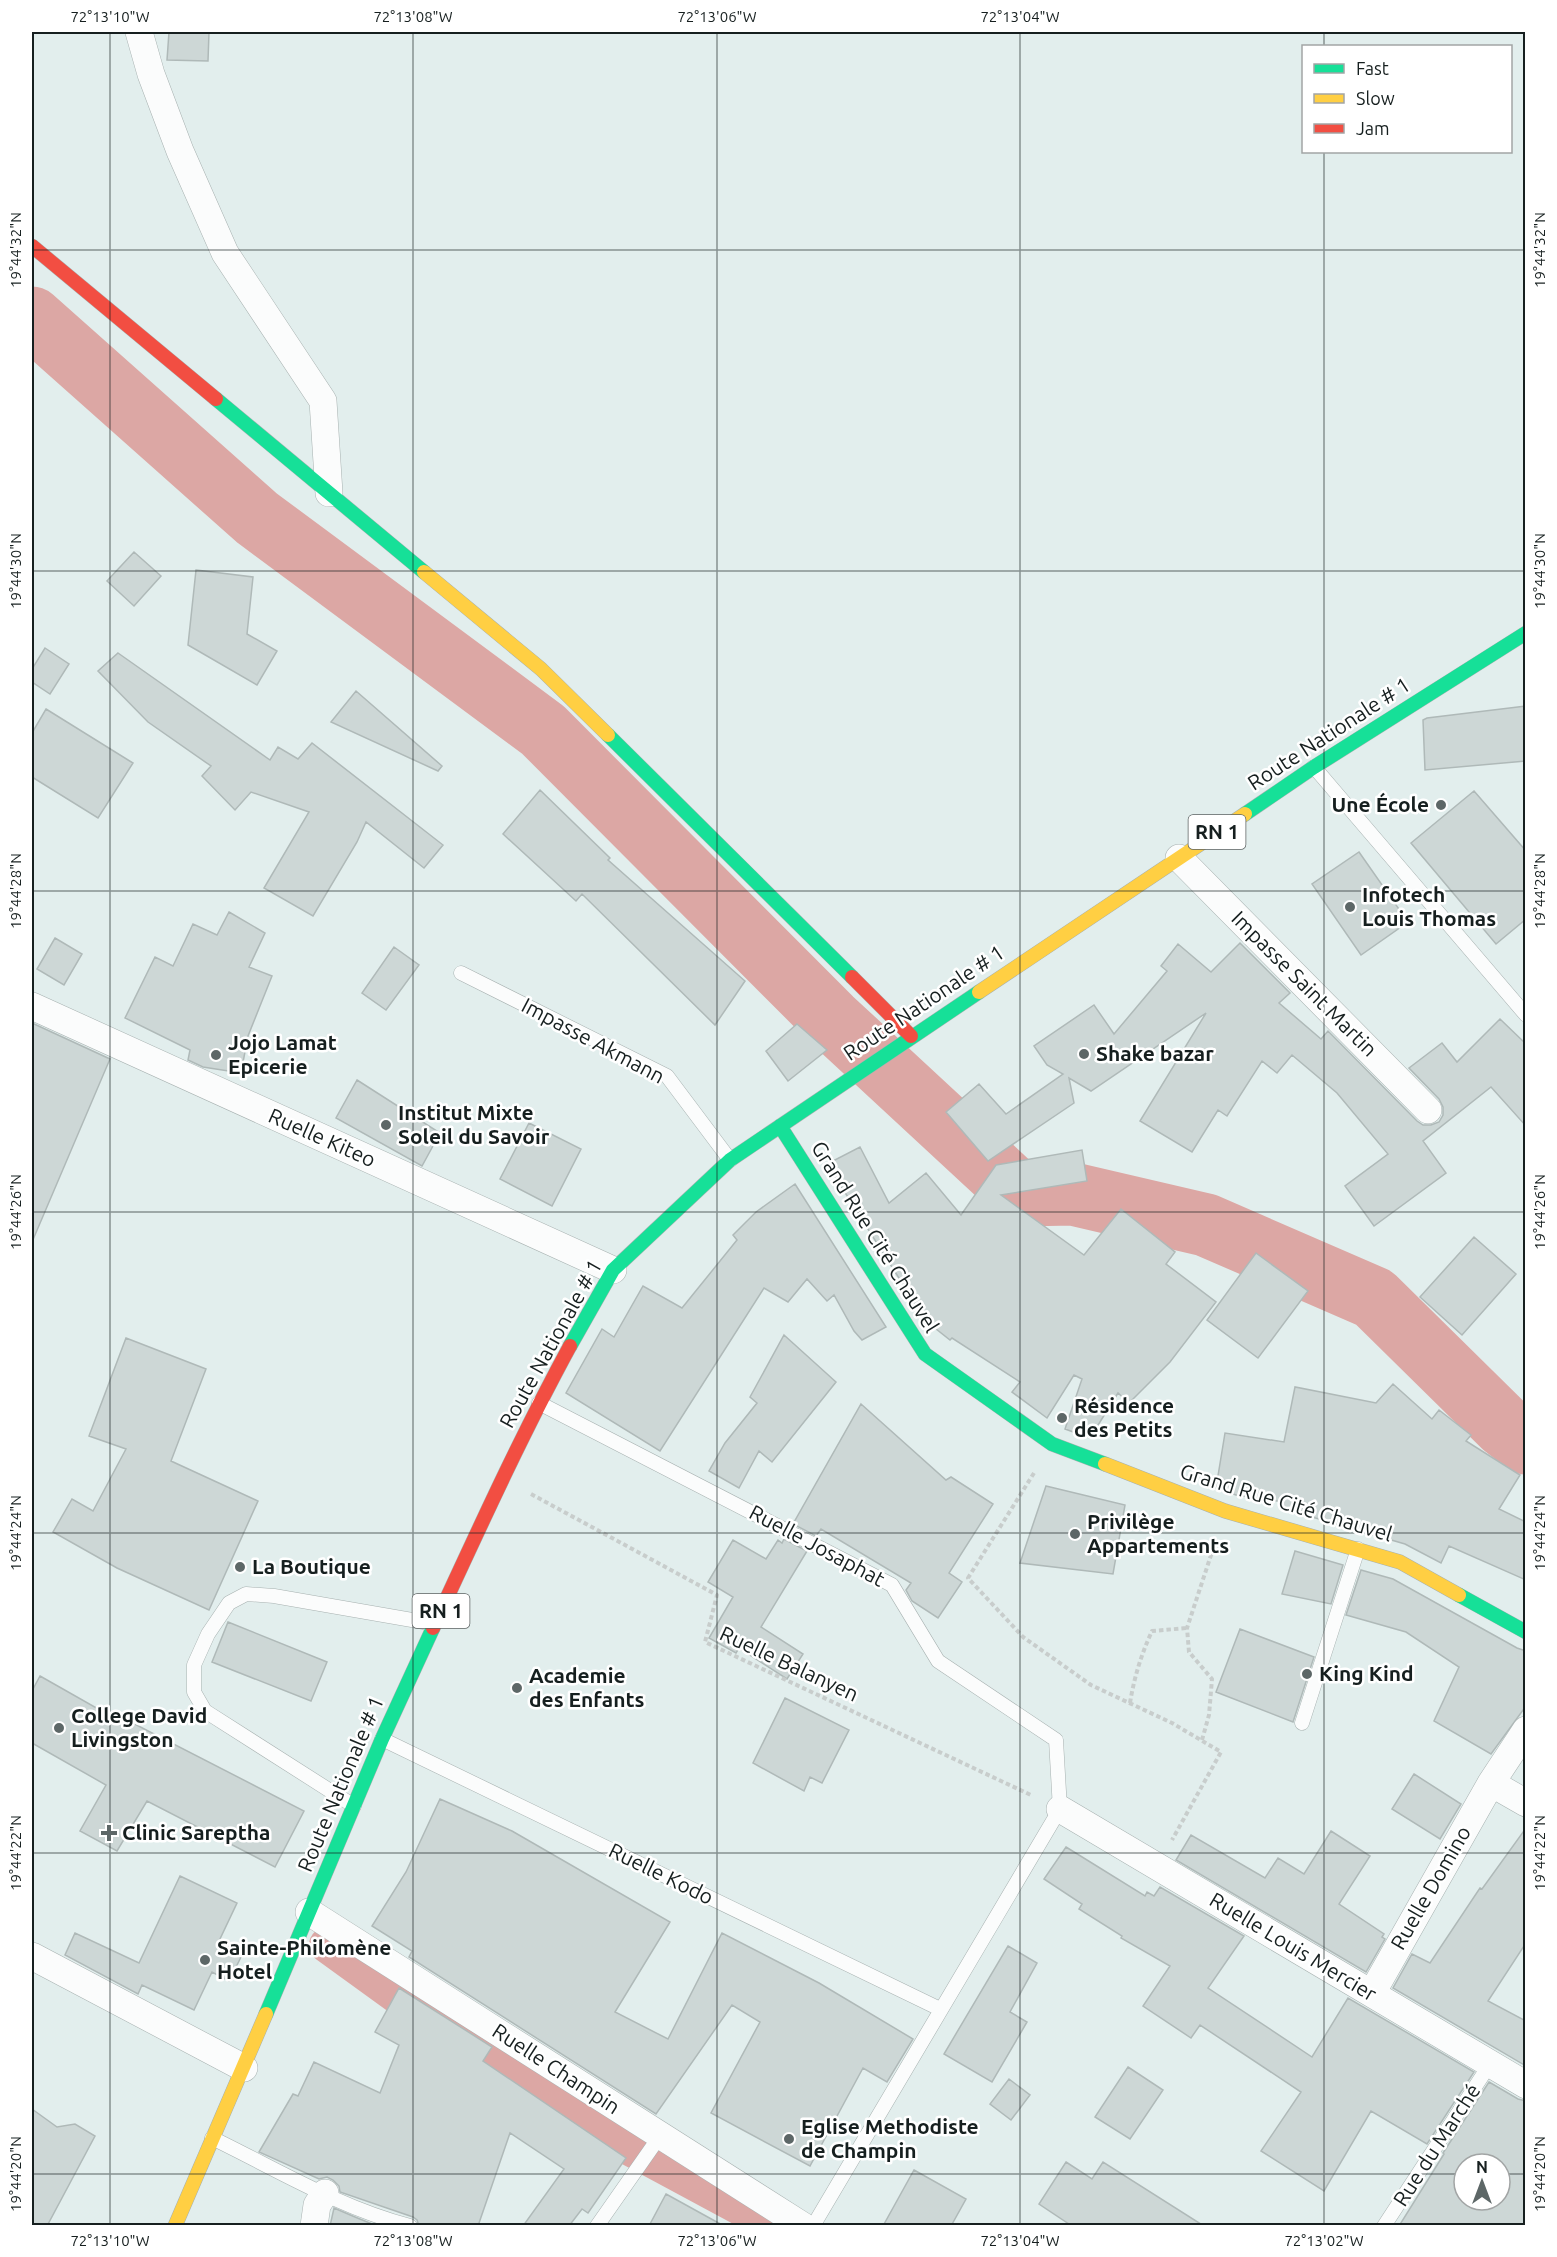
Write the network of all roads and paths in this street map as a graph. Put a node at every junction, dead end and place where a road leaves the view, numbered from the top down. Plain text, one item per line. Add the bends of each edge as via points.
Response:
1 (139, 32) edge
2 (32, 246) edge
3 (329, 493) junction
4 (1526, 633) edge
5 (1314, 767) junction
6 (1179, 858) junction
7 (461, 973) dead end
8 (32, 1006) edge
9 (1526, 1015) edge
10 (912, 1036) junction
11 (1428, 1110) dead end
12 (780, 1126) junction
13 (730, 1160) junction
14 (613, 1270) junction
15 (539, 1403) junction
16 (1052, 1444) junction
17 (502, 1478) junction
18 (1225, 1511) junction
19 (1358, 1549) junction
20 (435, 1624) junction
21 (1187, 1628) junction
22 (1526, 1632) edge
23 (1130, 1704) junction
24 (1302, 1723) dead end
25 (1526, 1730) edge
26 (382, 1739) junction
27 (1202, 1740) junction
28 (1491, 1783) junction
29 (1526, 1803) edge
30 (354, 1806) junction
31 (1060, 1809) junction
32 (1158, 1867) junction
33 (309, 1912) junction
34 (32, 1956) edge
35 (1372, 1993) junction
36 (940, 2009) junction
37 (1490, 2064) junction
38 (244, 2068) junction
39 (1526, 2085) edge
40 (660, 2136) junction
41 (212, 2138) junction
42 (325, 2193) junction
43 (175, 2226) edge
44 (314, 2226) edge
45 (410, 2226) edge
46 (597, 2226) edge
47 (803, 2226) edge
48 (813, 2226) edge
49 (1384, 2226) edge

1 - 3 street via 180,151 225,253 323,401
2 - 3 main road
3 - 10 main road via 541,669
4 - 5 main road, Route Nationale # 1 / RN 1
5 - 6 main road, Route Nationale # 1 / RN 1
5 - 9 lane
6 - 10 main road, Route Nationale # 1 / RN 1
6 - 11 street, Impasse Saint Martin
7 - 13 lane, Impasse Akmann via 667,1076
8 - 14 street, Ruelle Kiteo
10 - 12 main road, Route Nationale # 1 / RN 1
12 - 13 main road, Route Nationale # 1 / RN 1
12 - 16 main road, Grand Rue Cité Chauvel via 925,1354
13 - 14 main road, Route Nationale # 1 / RN 1
14 - 15 main road, Route Nationale # 1 / RN 1
15 - 17 main road, Route Nationale # 1 / RN 1
15 - 31 lane, Ruelle Josaphat via 892,1585 938,1661 1056,1740
16 - 18 main road, Grand Rue Cité Chauvel
16 - 23 path via 968,1578 1023,1636 1091,1685
17 - 20 main road, Route Nationale # 1 / RN 1
17 - 31 path, Ruelle Balanyen via 717,1595 705,1642
18 - 19 main road, Grand Rue Cité Chauvel
18 - 21 path
19 - 22 main road, Grand Rue Cité Chauvel via 1400,1562
19 - 24 lane
20 - 26 main road, Route Nationale # 1 / RN 1
20 - 30 lane via 246,1594 230,1603 208,1634 194,1665 194,1692 205,1711
21 - 23 path via 1152,1631 1134,1676
21 - 27 path via 1189,1652 1212,1679
23 - 27 path
25 - 28 street, Ruelle Domino
26 - 30 main road, Route Nationale # 1 / RN 1
26 - 36 lane, Ruelle Kodo
27 - 32 path via 1221,1752
28 - 29 street
28 - 35 street, Ruelle Domino
30 - 33 main road, Route Nationale # 1 / RN 1
31 - 32 street, Ruelle Louis Mercier
31 - 36 lane
32 - 35 street, Ruelle Louis Mercier
33 - 38 main road, Route Nationale # 1 / RN 1
33 - 40 street, Ruelle Champin
34 - 38 street
35 - 37 street, Ruelle Louis Mercier
36 - 48 lane
37 - 39 street, Ruelle Louis Mercier
37 - 49 lane, Rue du Marché
38 - 41 main road, Route Nationale # 1 / RN 1
40 - 46 lane
40 - 47 street, Ruelle Champin
41 - 42 lane
41 - 43 main road, Route Nationale # 1 / RN 1
42 - 44 street via 317,2205
42 - 45 lane via 383,2219

